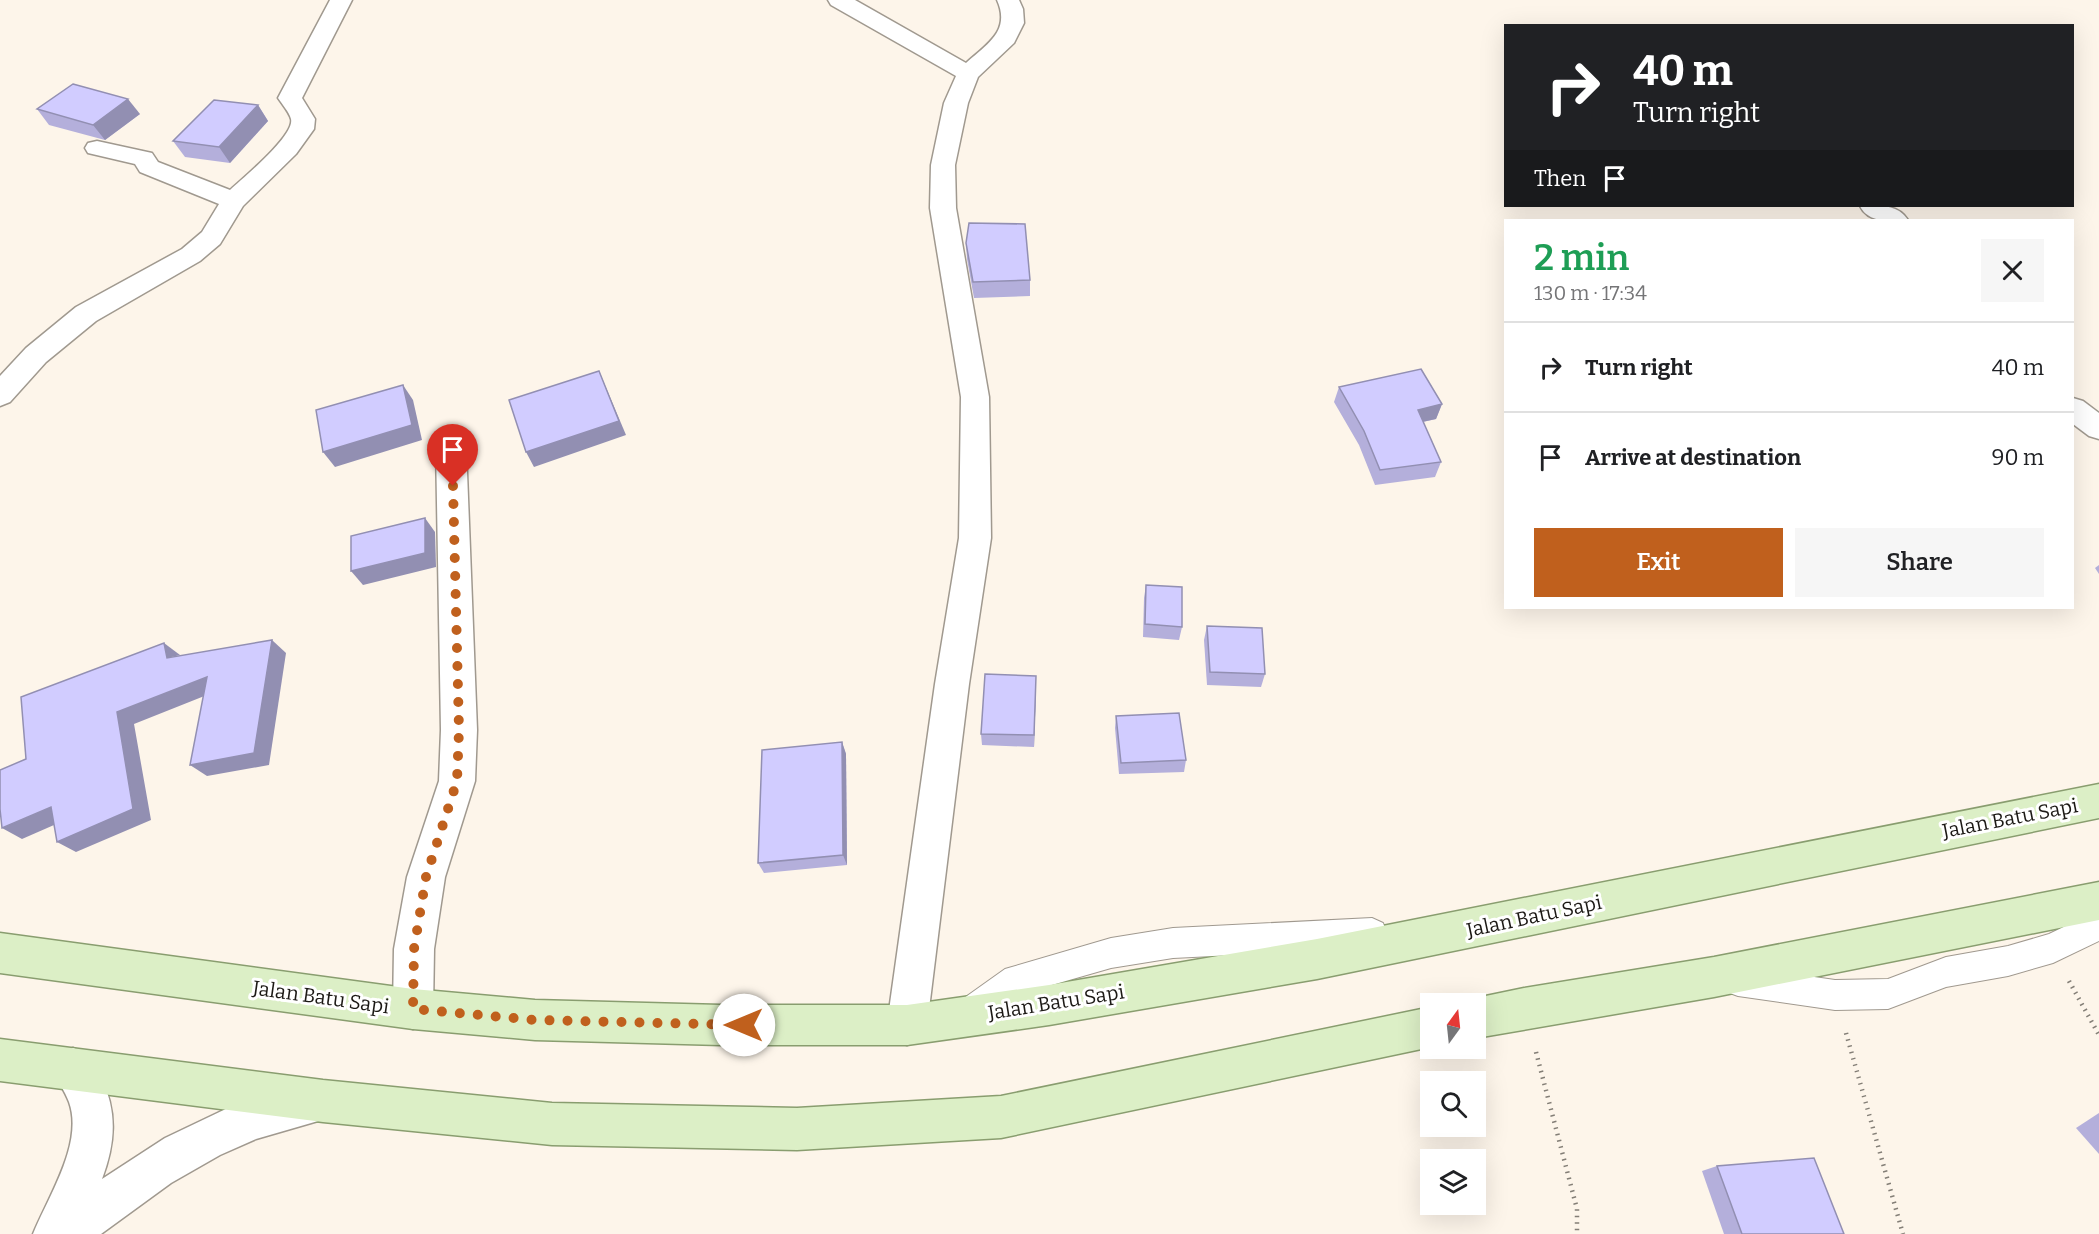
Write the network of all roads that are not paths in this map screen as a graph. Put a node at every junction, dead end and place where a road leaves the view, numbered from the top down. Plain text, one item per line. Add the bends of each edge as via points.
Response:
1 (341, 0) edge
2 (839, 0) edge
3 (1008, 0) edge
4 (968, 74) junction
5 (96, 148) dead end
6 (234, 201) junction
7 (1874, 207) edge
8 (1893, 219) edge
9 (0, 395) edge
10 (2074, 410) edge
11 (2099, 429) edge
12 (451, 446) dead end
13 (2099, 801) edge
14 (2099, 901) edge
15 (2099, 925) edge
16 (0, 953) edge
17 (1714, 977) junction
18 (413, 1009) junction
19 (1486, 1016) edge
20 (907, 1025) junction
21 (1420, 1029) edge
22 (0, 1060) edge
23 (73, 1069) junction
24 (323, 1101) junction
25 (56, 1234) edge
26 (65, 1234) edge

1 - 6 street via 332,25 302,71 290,98 303,119 302,129
2 - 4 street
3 - 4 street via 1012,23 1006,38
4 - 20 street via 956,103 943,165 943,208 975,397 975,538 950,695
5 - 6 street via 143,158 149,167
6 - 9 street via 211,238 191,255 86,314 36,355
7 - 8 street
10 - 11 street
12 - 18 street via 457,781 426,877 414,949
13 - 20 main road, Jalan Batu Sapi via 1305,961
14 - 17 main road
15 - 17 lane via 2052,948 1946,972 1888,994 1835,994
16 - 18 main road, Jalan Batu Sapi
17 - 19 main road
18 - 20 main road, Jalan Batu Sapi via 558,1021
21 - 24 main road via 1001,1116 796,1129 552,1124
22 - 23 main road
23 - 24 main road
23 - 25 street via 89,1099 93,1142
24 - 26 street via 256,1118 187,1149 119,1192

